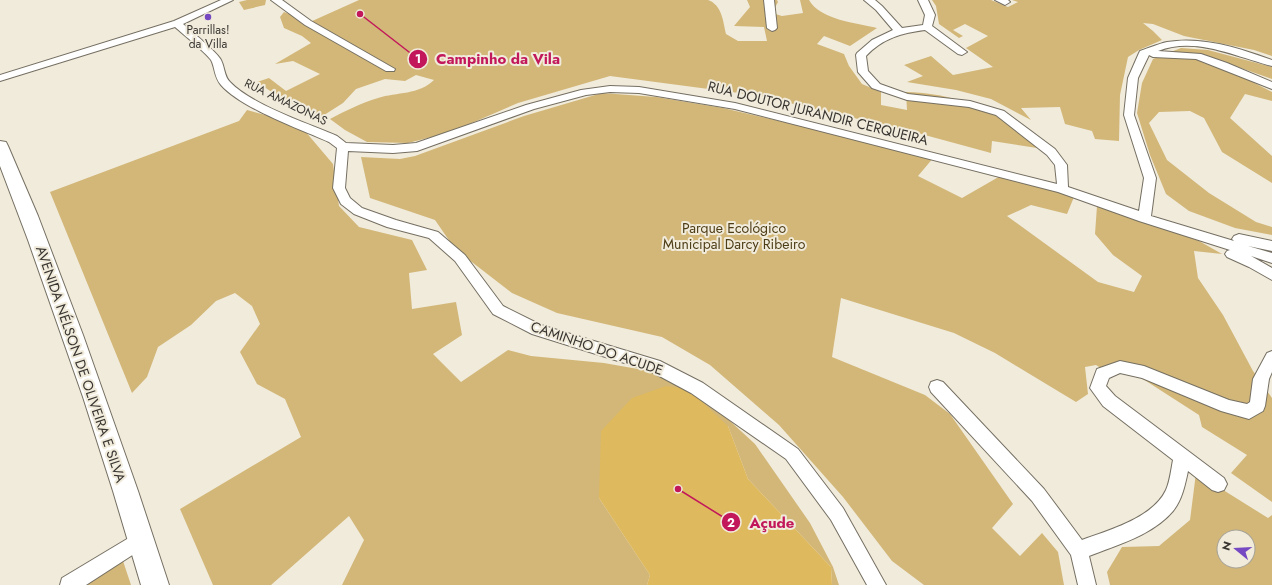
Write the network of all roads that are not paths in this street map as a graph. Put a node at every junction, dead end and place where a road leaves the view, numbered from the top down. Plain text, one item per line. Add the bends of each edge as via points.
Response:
1 (228, 0) edge
2 (276, 0) edge
3 (769, 0) edge
4 (869, 0) edge
5 (924, 0) edge
6 (177, 23) junction
7 (926, 27) junction
8 (772, 28) dead end
9 (899, 30) junction
10 (962, 52) dead end
11 (1144, 54) junction
12 (1272, 62) edge
13 (390, 69) dead end
14 (0, 78) edge
15 (1272, 86) edge
16 (0, 146) edge
17 (343, 147) junction
18 (1062, 189) junction
19 (1144, 218) junction
20 (1185, 231) junction
21 (1272, 246) edge
22 (1272, 258) edge
23 (1272, 275) edge
24 (1272, 358) edge
25 (937, 387) dead end
26 (1182, 458) junction
27 (1218, 484) dead end
28 (142, 539) junction
29 (1079, 551) junction
30 (69, 585) edge
31 (155, 585) edge
32 (876, 585) edge
33 (1087, 585) edge

1 - 6 street
2 - 13 street via 308,23
3 - 8 street
4 - 9 street
5 - 7 street via 930,15
6 - 14 street
6 - 17 street, RUA AMAZONAS via 216,60 225,83 238,95 333,139
7 - 9 street
7 - 10 street
9 - 18 street via 869,46 861,55 863,72 876,86 906,97 970,104 1000,114 1051,152 1061,165
11 - 12 street via 1166,45 1188,43
11 - 15 street via 1197,56
11 - 19 street via 1132,78 1129,115 1150,178
16 - 28 street, AVENIDA NÉLSON DE OLIVEIRA E SILVA via 25,204
17 - 18 street, RUA DOUTOR JURANDIR CERQUEIRA via 417,147 585,92 610,89 639,90 735,106
17 - 32 street, CAMINHO DO ACUDE via 339,188 345,201 358,211 433,235 460,258 498,310 537,330 655,366 697,388 792,454 837,514
18 - 19 street, RUA DOUTOR JURANDIR CERQUEIRA
19 - 20 street, RUA DOUTOR JURANDIR CERQUEIRA
20 - 21 street via 1205,232
20 - 22 street
20 - 23 street via 1199,240 1254,263
24 - 26 street via 1261,378 1257,406 1249,412 1227,406 1144,372 1120,367 1102,374 1098,388 1109,401
25 - 29 street via 1038,495
26 - 27 street
26 - 29 street via 1172,495 1157,516
28 - 30 street
28 - 31 street, AVENIDA NÉLSON DE OLIVEIRA E SILVA
29 - 33 street

